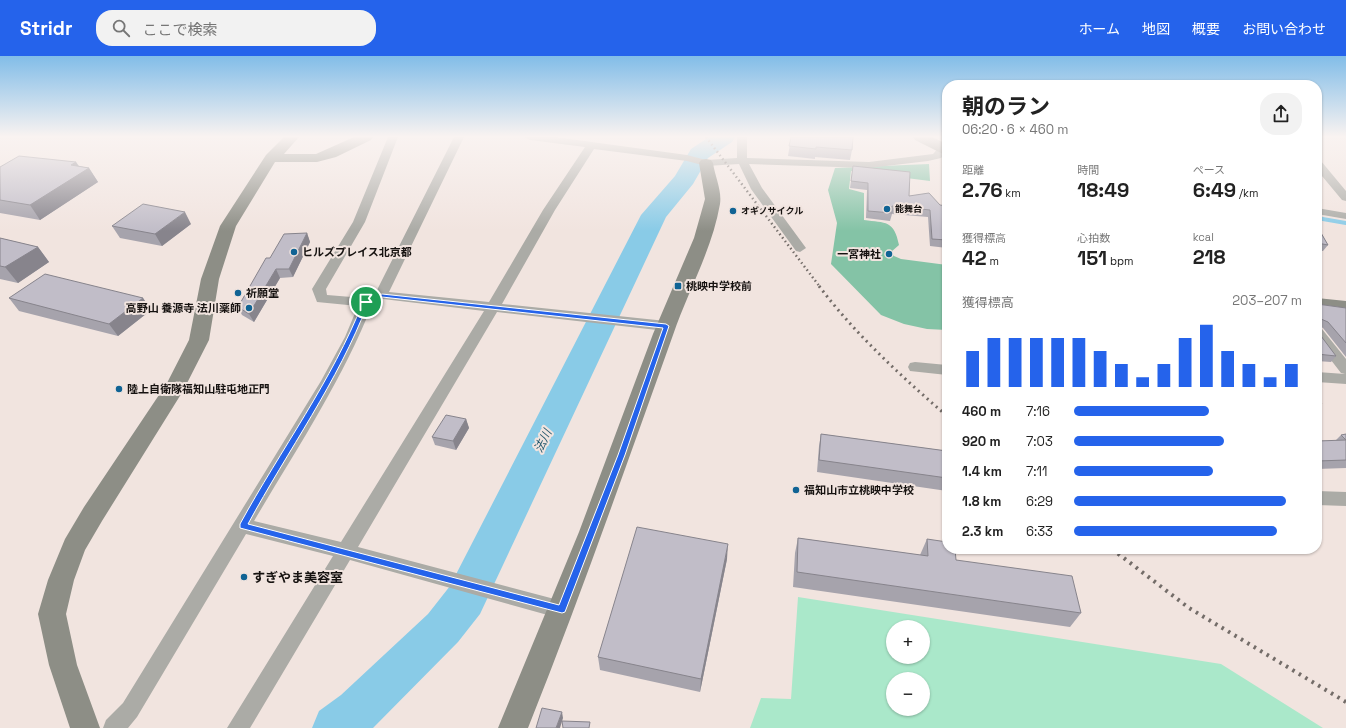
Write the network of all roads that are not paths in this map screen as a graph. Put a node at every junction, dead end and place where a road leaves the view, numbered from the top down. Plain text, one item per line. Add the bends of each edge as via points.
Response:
1 (264, 168) edge
2 (380, 168) edge
3 (443, 168) edge
4 (576, 168) edge
5 (706, 168) edge
6 (746, 168) edge
7 (1322, 169) edge
8 (1346, 198) edge
9 (1322, 212) edge
10 (1346, 216) edge
11 (800, 248) dead end
12 (382, 295) junction
13 (366, 302) junction
14 (1322, 305) edge
15 (493, 307) junction
16 (1346, 307) edge
17 (666, 326) junction
18 (1322, 339) edge
19 (915, 366) dead end
20 (942, 369) edge
21 (1346, 370) edge
22 (1322, 377) edge
23 (1346, 379) edge
24 (1322, 498) edge
25 (1346, 499) edge
26 (242, 526) junction
27 (346, 551) junction
28 (562, 610) junction
29 (85, 728) edge
30 (114, 728) edge
31 (238, 728) edge
32 (513, 728) edge

1 - 29 street via 243,200 226,233 210,279 199,340 176,386 74,547 61,580 52,614 63,665
2 - 13 street via 358,222 319,289 322,299
3 - 12 street
4 - 15 street
5 - 17 street via 713,187 712,203 700,246
6 - 11 street via 757,190
7 - 8 street
9 - 10 street
12 - 13 street
12 - 15 street
13 - 26 street via 352,337 328,384
14 - 16 street
15 - 17 street
15 - 27 street
17 - 28 street via 621,455
18 - 21 street
19 - 20 street
22 - 23 street
24 - 25 street
26 - 27 street
26 - 30 street via 130,710
27 - 28 street
27 - 31 street
28 - 32 street

